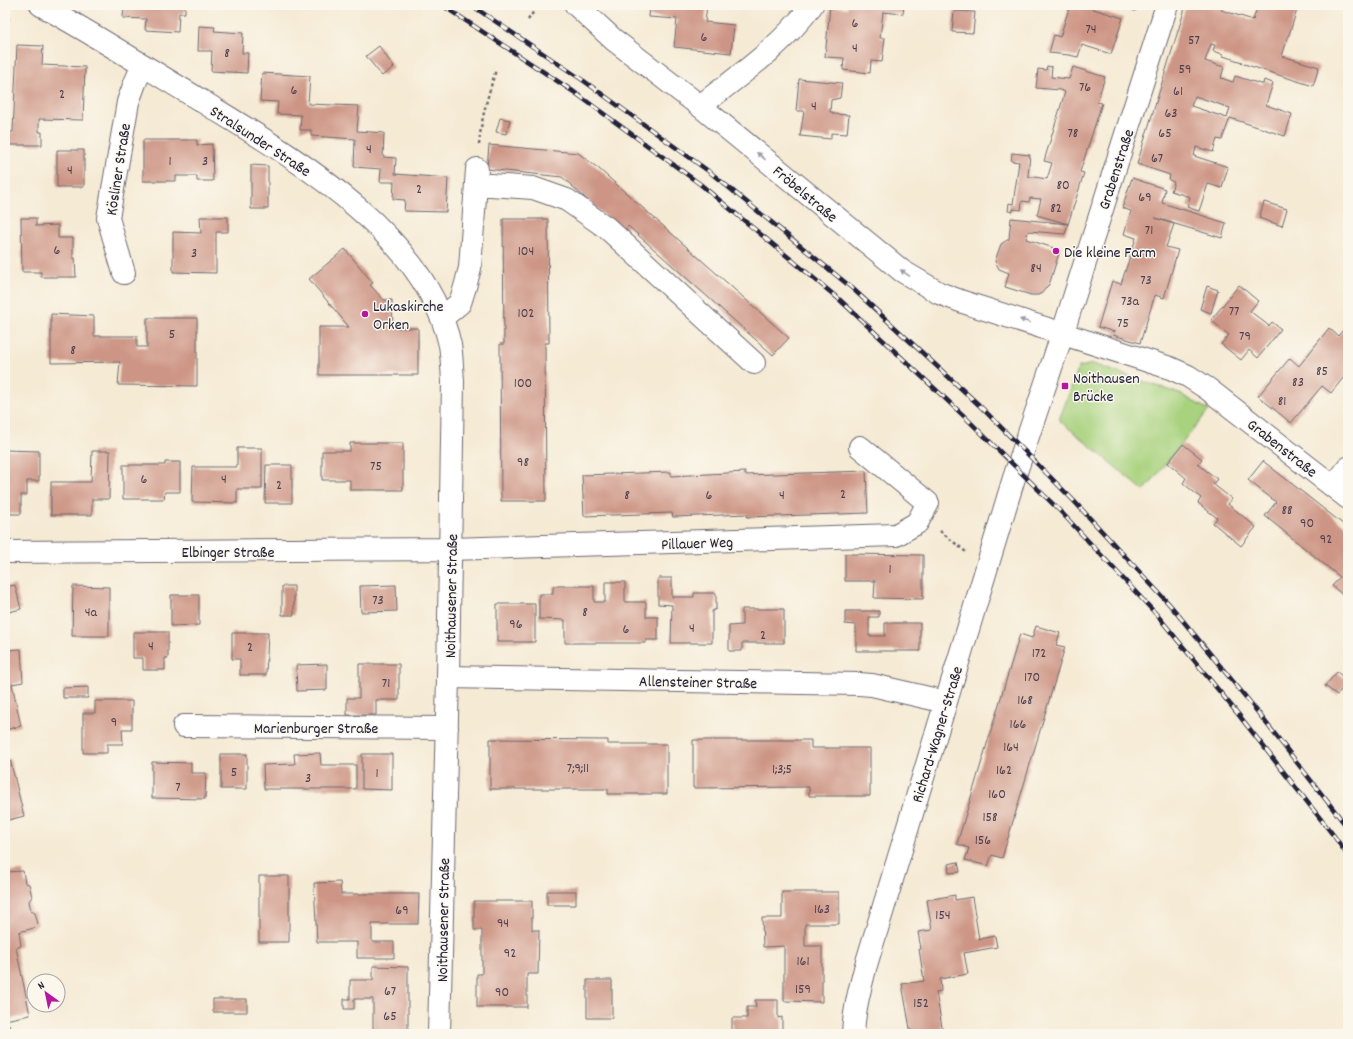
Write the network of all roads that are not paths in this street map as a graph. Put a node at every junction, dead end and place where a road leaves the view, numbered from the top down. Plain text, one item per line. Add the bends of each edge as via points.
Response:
1 (41, 5) edge
2 (576, 5) edge
3 (812, 5) edge
4 (1166, 5) edge
5 (143, 65) junction
6 (700, 106) junction
7 (124, 273) dead end
8 (442, 318) junction
9 (1063, 332) junction
10 (754, 363) dead end
11 (1028, 437) joint
12 (860, 448) dead end
13 (1348, 468) edge
14 (1341, 492) edge
15 (451, 550) junction
16 (5, 552) edge
17 (448, 677) junction
18 (946, 702) junction
19 (184, 726) dead end
20 (447, 728) junction
21 (439, 1034) edge
22 (853, 1034) edge

1 - 5 street, Stralsunder Straße
2 - 6 street, Fröbelstraße via 614,40
3 - 6 street via 778,45
4 - 9 street, Grabenstraße
5 - 7 street, Kösliner Straße via 128,102 108,218
5 - 8 street, Stralsunder Straße via 261,137 349,201 412,264
9 -> 6 street, Fröbelstraße via 963,302 921,283 885,258
8 - 10 street via 460,303 470,268 476,177 533,188 568,200 606,228
8 - 15 street, Noithausener Straße via 452,362
9 - 11 street, Grabenstraße
9 - 14 street, Grabenstraße via 1188,376
11 - 18 street, Richard-Wagner-Straße
12 - 15 street, Pillauer Weg via 924,510 917,523 896,535
13 - 14 street
15 - 16 street, Elbinger Straße
15 - 17 street, Noithausener Straße
17 - 18 street, Allensteiner Straße via 859,684
17 - 20 street, Noithausener Straße
18 - 22 street, Richard-Wagner-Straße via 866,965
19 - 20 street, Marienburger Straße
20 - 21 street, Noithausener Straße

